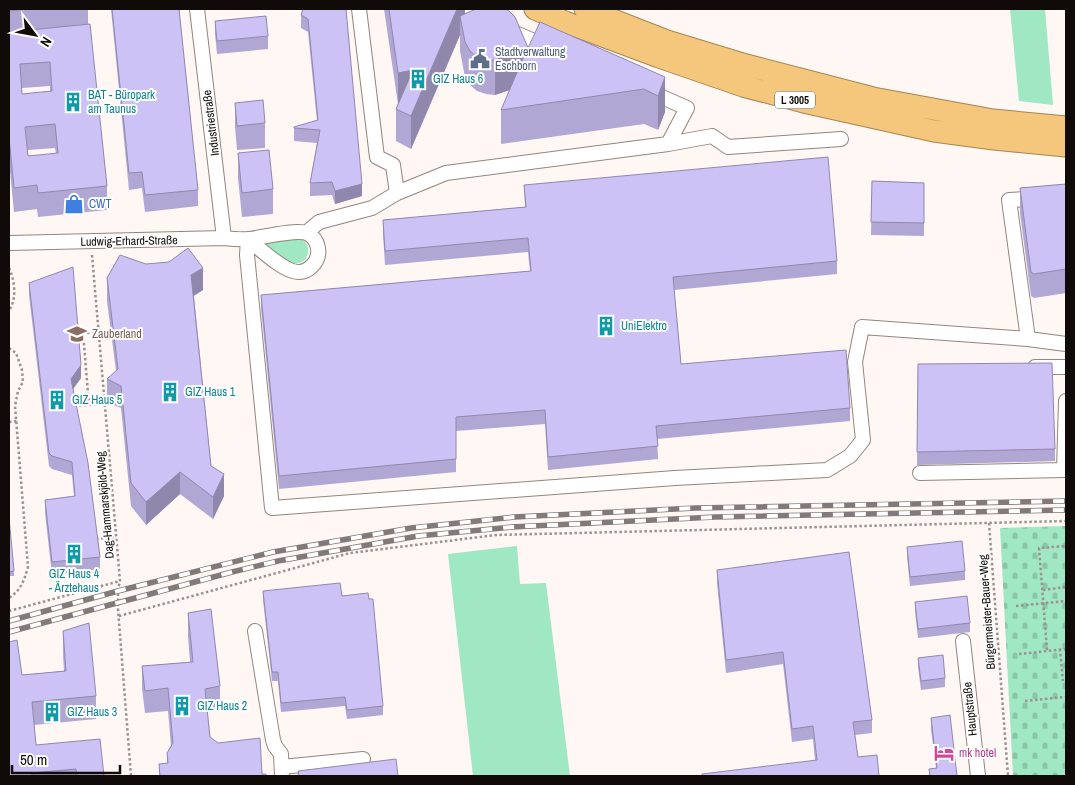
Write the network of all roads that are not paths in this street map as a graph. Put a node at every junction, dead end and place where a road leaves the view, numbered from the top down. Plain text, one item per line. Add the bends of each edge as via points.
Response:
1 (197, 9) edge
2 (359, 9) edge
3 (535, 9) edge
4 (584, 9) edge
5 (495, 25) edge
6 (559, 52) edge
7 (632, 84) edge
8 (1066, 127) edge
9 (841, 139) dead end
10 (668, 144) junction
11 (1066, 146) edge
12 (397, 192) junction
13 (1066, 197) edge
14 (306, 232) junction
15 (224, 238) junction
16 (248, 239) junction
17 (9, 244) edge
18 (1028, 339) junction
19 (1066, 344) edge
20 (1066, 367) edge
21 (1018, 368) edge
22 (1066, 401) edge
23 (920, 473) dead end
24 (255, 631) dead end
25 (963, 642) dead end
26 (363, 759) dead end
27 (281, 766) edge
28 (978, 776) edge

1 - 15 street, Industriestraße
2 - 12 street via 377,157 392,165
3 - 11 highway, L 3005 via 659,58 789,98 934,131
4 - 8 highway, L 3005 via 667,41 873,98 993,120
5 - 6 street
7 - 10 street via 687,108
9 - 10 street via 728,146 712,136
10 - 12 street via 446,173
12 - 14 street via 372,208 319,222
13 - 18 street via 1009,200
14 - 16 street, Ludwig-Erhard-Straße
14 - 16 street via 316,242 317,258 313,266 298,273 274,260
15 - 16 street, Ludwig-Erhard-Straße
15 - 17 street, Ludwig-Erhard-Straße
16 - 18 street via 272,508 827,470 850,456 863,440 855,362 862,327
18 - 19 street
20 - 21 street
22 - 23 street via 1064,470
24 - 27 street via 273,740
25 - 28 street, Hauptstraße
26 - 27 street

